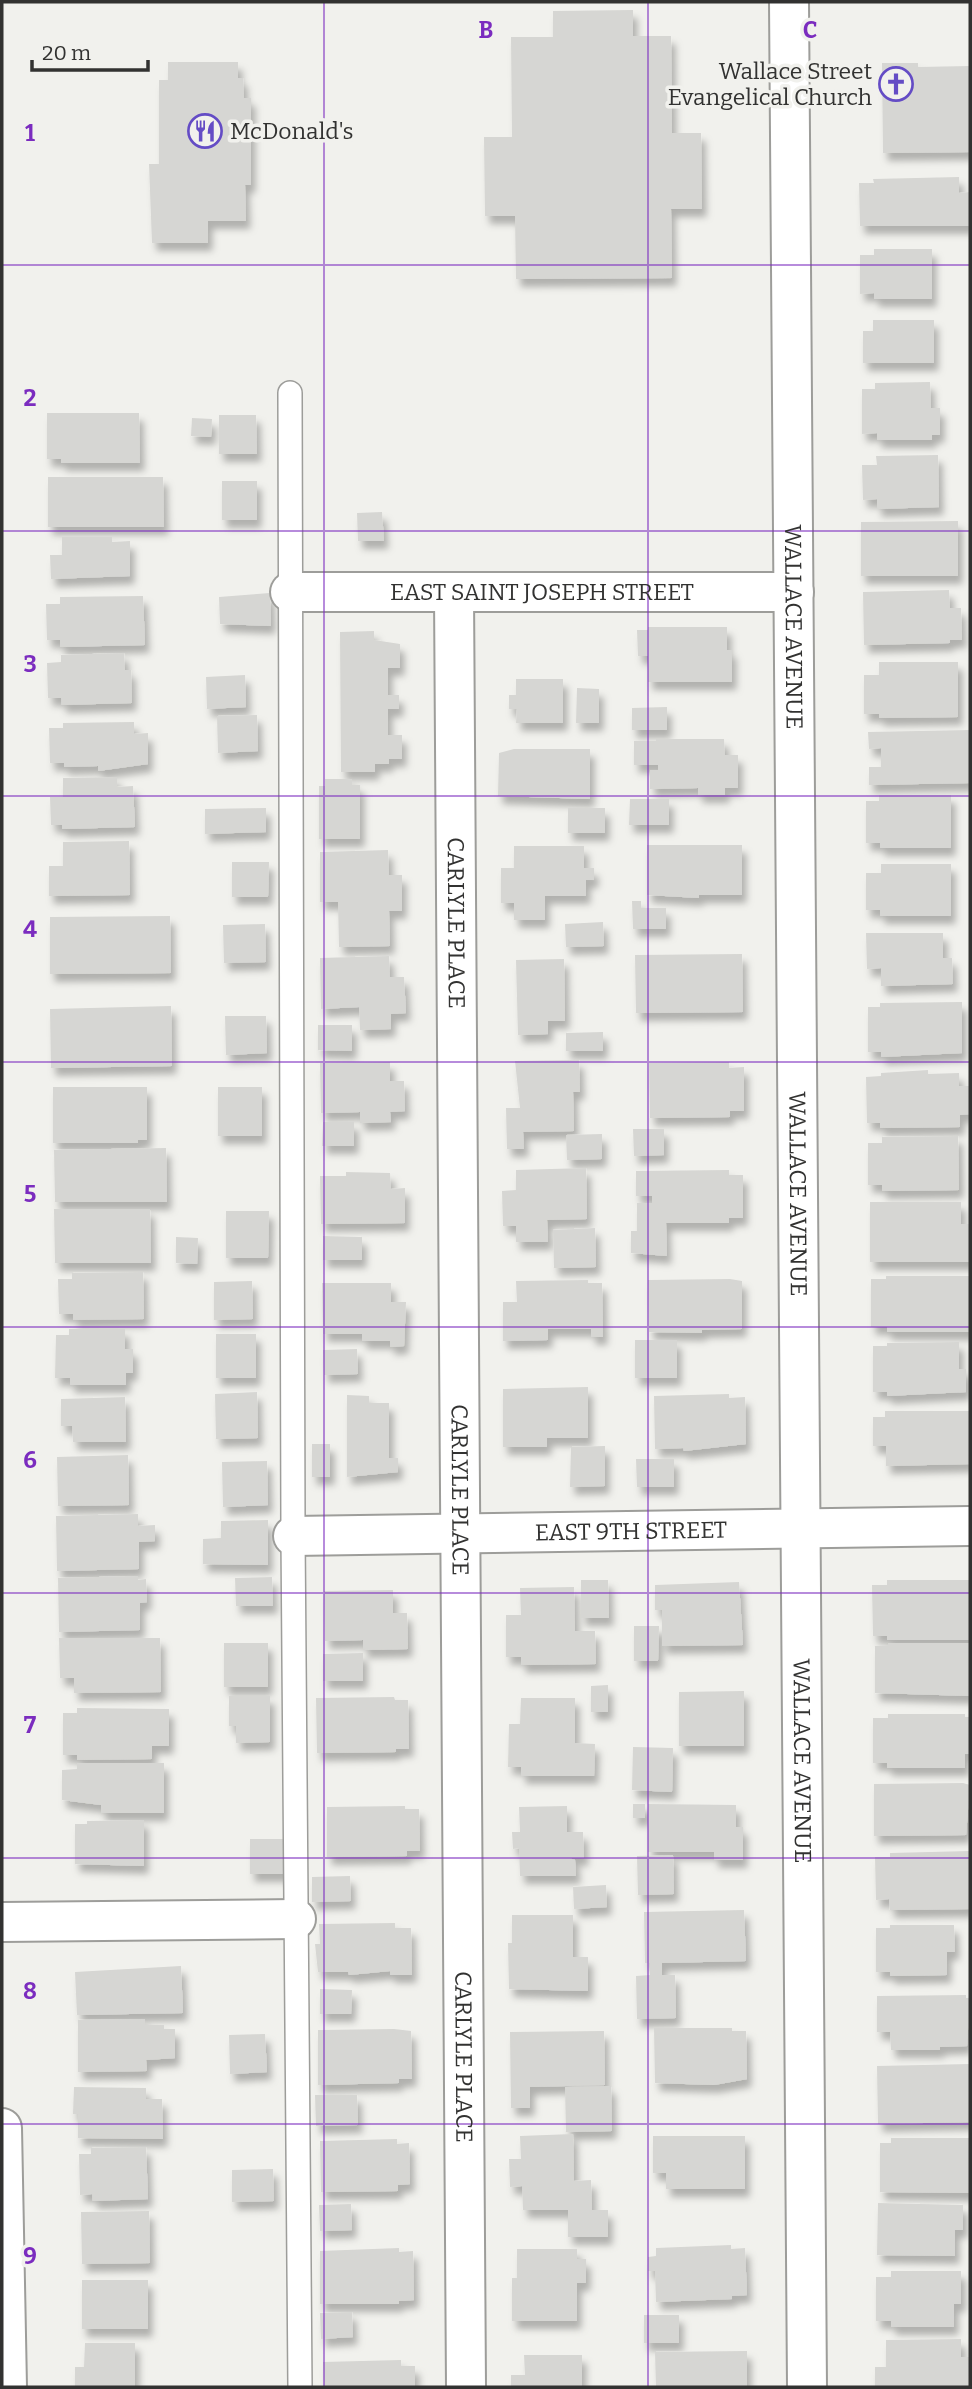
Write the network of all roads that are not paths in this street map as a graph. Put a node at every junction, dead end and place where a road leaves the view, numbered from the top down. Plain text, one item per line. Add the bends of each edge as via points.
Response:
1 (789, 2) edge
2 (290, 393) dead end
3 (290, 592) junction
4 (794, 592) junction
5 (454, 594) junction
6 (970, 1526) edge
7 (801, 1530) junction
8 (460, 1535) junction
9 (293, 1536) junction
10 (296, 1919) junction
11 (2, 1922) edge
12 (2, 2128) edge
13 (7, 2387) edge
14 (300, 2387) edge
15 (466, 2387) edge
16 (807, 2387) edge

1 - 4 street, WALLACE AVENUE
2 - 3 lane
3 - 5 street, EAST SAINT JOSEPH STREET
3 - 9 lane
4 - 5 street, EAST SAINT JOSEPH STREET
4 - 7 street, WALLACE AVENUE
5 - 8 street, CARLYLE PLACE
6 - 7 street, EAST 9TH STREET
7 - 8 street, EAST 9TH STREET
7 - 16 street, WALLACE AVENUE
8 - 9 street, EAST 9TH STREET
8 - 15 street, CARLYLE PLACE
9 - 10 lane
10 - 11 street
10 - 14 lane
12 - 13 street

